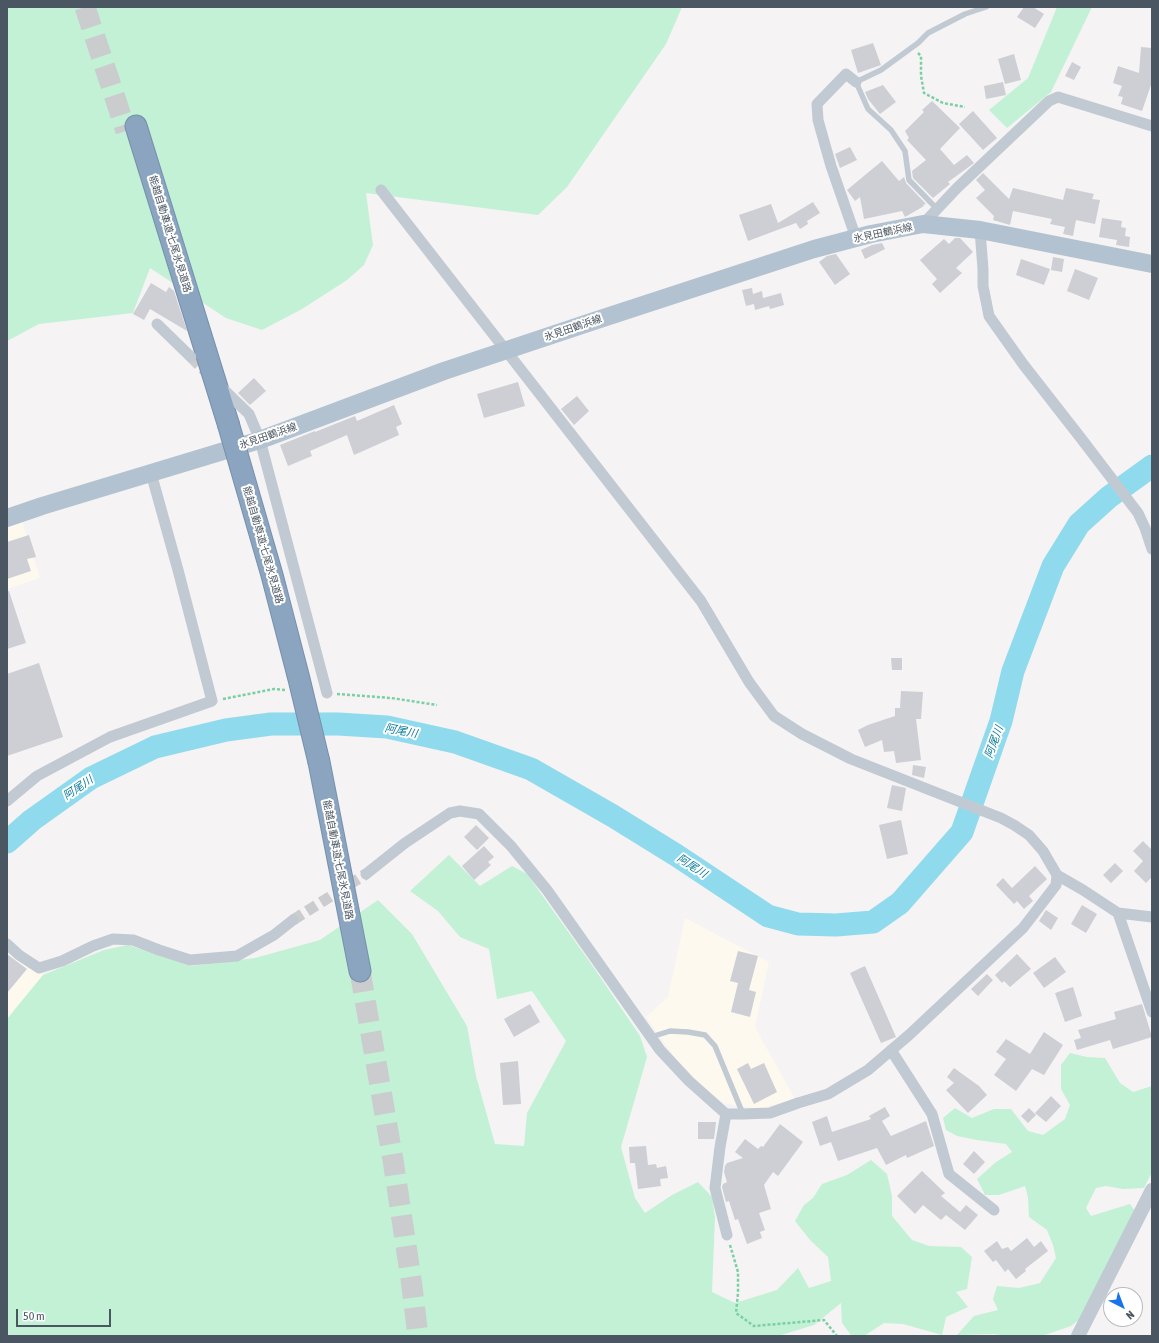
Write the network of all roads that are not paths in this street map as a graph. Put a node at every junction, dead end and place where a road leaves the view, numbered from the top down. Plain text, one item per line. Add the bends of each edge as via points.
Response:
1 (986, 7) edge
2 (856, 82) junction
3 (1152, 126) edge
4 (131, 128) tunnel mouth
5 (381, 190) dead end
6 (938, 209) junction
7 (923, 224) junction
8 (980, 230) junction
9 (856, 238) junction
10 (1152, 264) edge
11 (157, 324) dead end
12 (507, 351) junction
13 (191, 357) tunnel mouth
14 (221, 387) dead end
15 (260, 440) junction
16 (151, 473) junction
17 (7, 518) edge
18 (1152, 549) edge
19 (327, 693) dead end
20 (7, 801) edge
21 (366, 874) tunnel mouth
22 (1058, 875) junction
23 (1118, 913) junction
24 (1152, 916) edge
25 (293, 920) tunnel mouth
26 (7, 944) edge
27 (355, 972) tunnel mouth
28 (1149, 991) edge
29 (1152, 1012) edge
30 (650, 1037) junction
31 (891, 1050) junction
32 (726, 1114) junction
33 (743, 1114) junction
34 (1152, 1190) edge
35 (994, 1210) dead end
36 (728, 1235) road end
37 (1078, 1336) edge

1 - 2 lane via 965,14 928,33 881,70
2 - 6 lane via 868,109 891,130 905,151 909,180
2 - 9 street via 846,74 817,104 818,120 831,166
3 - 6 street via 1058,97 1049,101
4 - 27 highway, 能越自動車道;七尾氷見道路 via 224,425 314,763 325,830
5 - 12 street
6 - 7 street
7 - 8 main road, 氷見田鶴浜線
7 - 9 main road, 氷見田鶴浜線
8 - 10 main road, 氷見田鶴浜線
8 - 18 street via 983,286 989,316 1022,364 1138,513 1146,528
9 - 12 main road, 氷見田鶴浜線
11 - 13 street
12 - 15 main road, 氷見田鶴浜線 via 444,371
12 - 22 street via 701,601 749,682 774,716 802,734 852,759 1014,825 1029,835
14 - 15 street via 249,414
15 - 16 main road, 氷見田鶴浜線
15 - 19 street
16 - 17 main road, 氷見田鶴浜線
16 - 20 street via 212,701 110,737 37,776
21 - 30 street via 450,813 460,811 479,814 511,846 547,890
22 - 23 street
22 - 31 street via 1056,885 1024,928
23 - 24 street
23 - 28 street
25 - 26 street via 274,935 237,956 190,960 133,940 113,939 39,968
28 - 29 street
30 - 32 street via 688,1082
30 - 33 lane via 670,1031 705,1035 716,1046
31 - 33 street via 868,1070 828,1094 770,1113
31 - 35 street via 932,1114 949,1174
32 - 33 street
32 - 36 street via 715,1188
34 - 37 street

